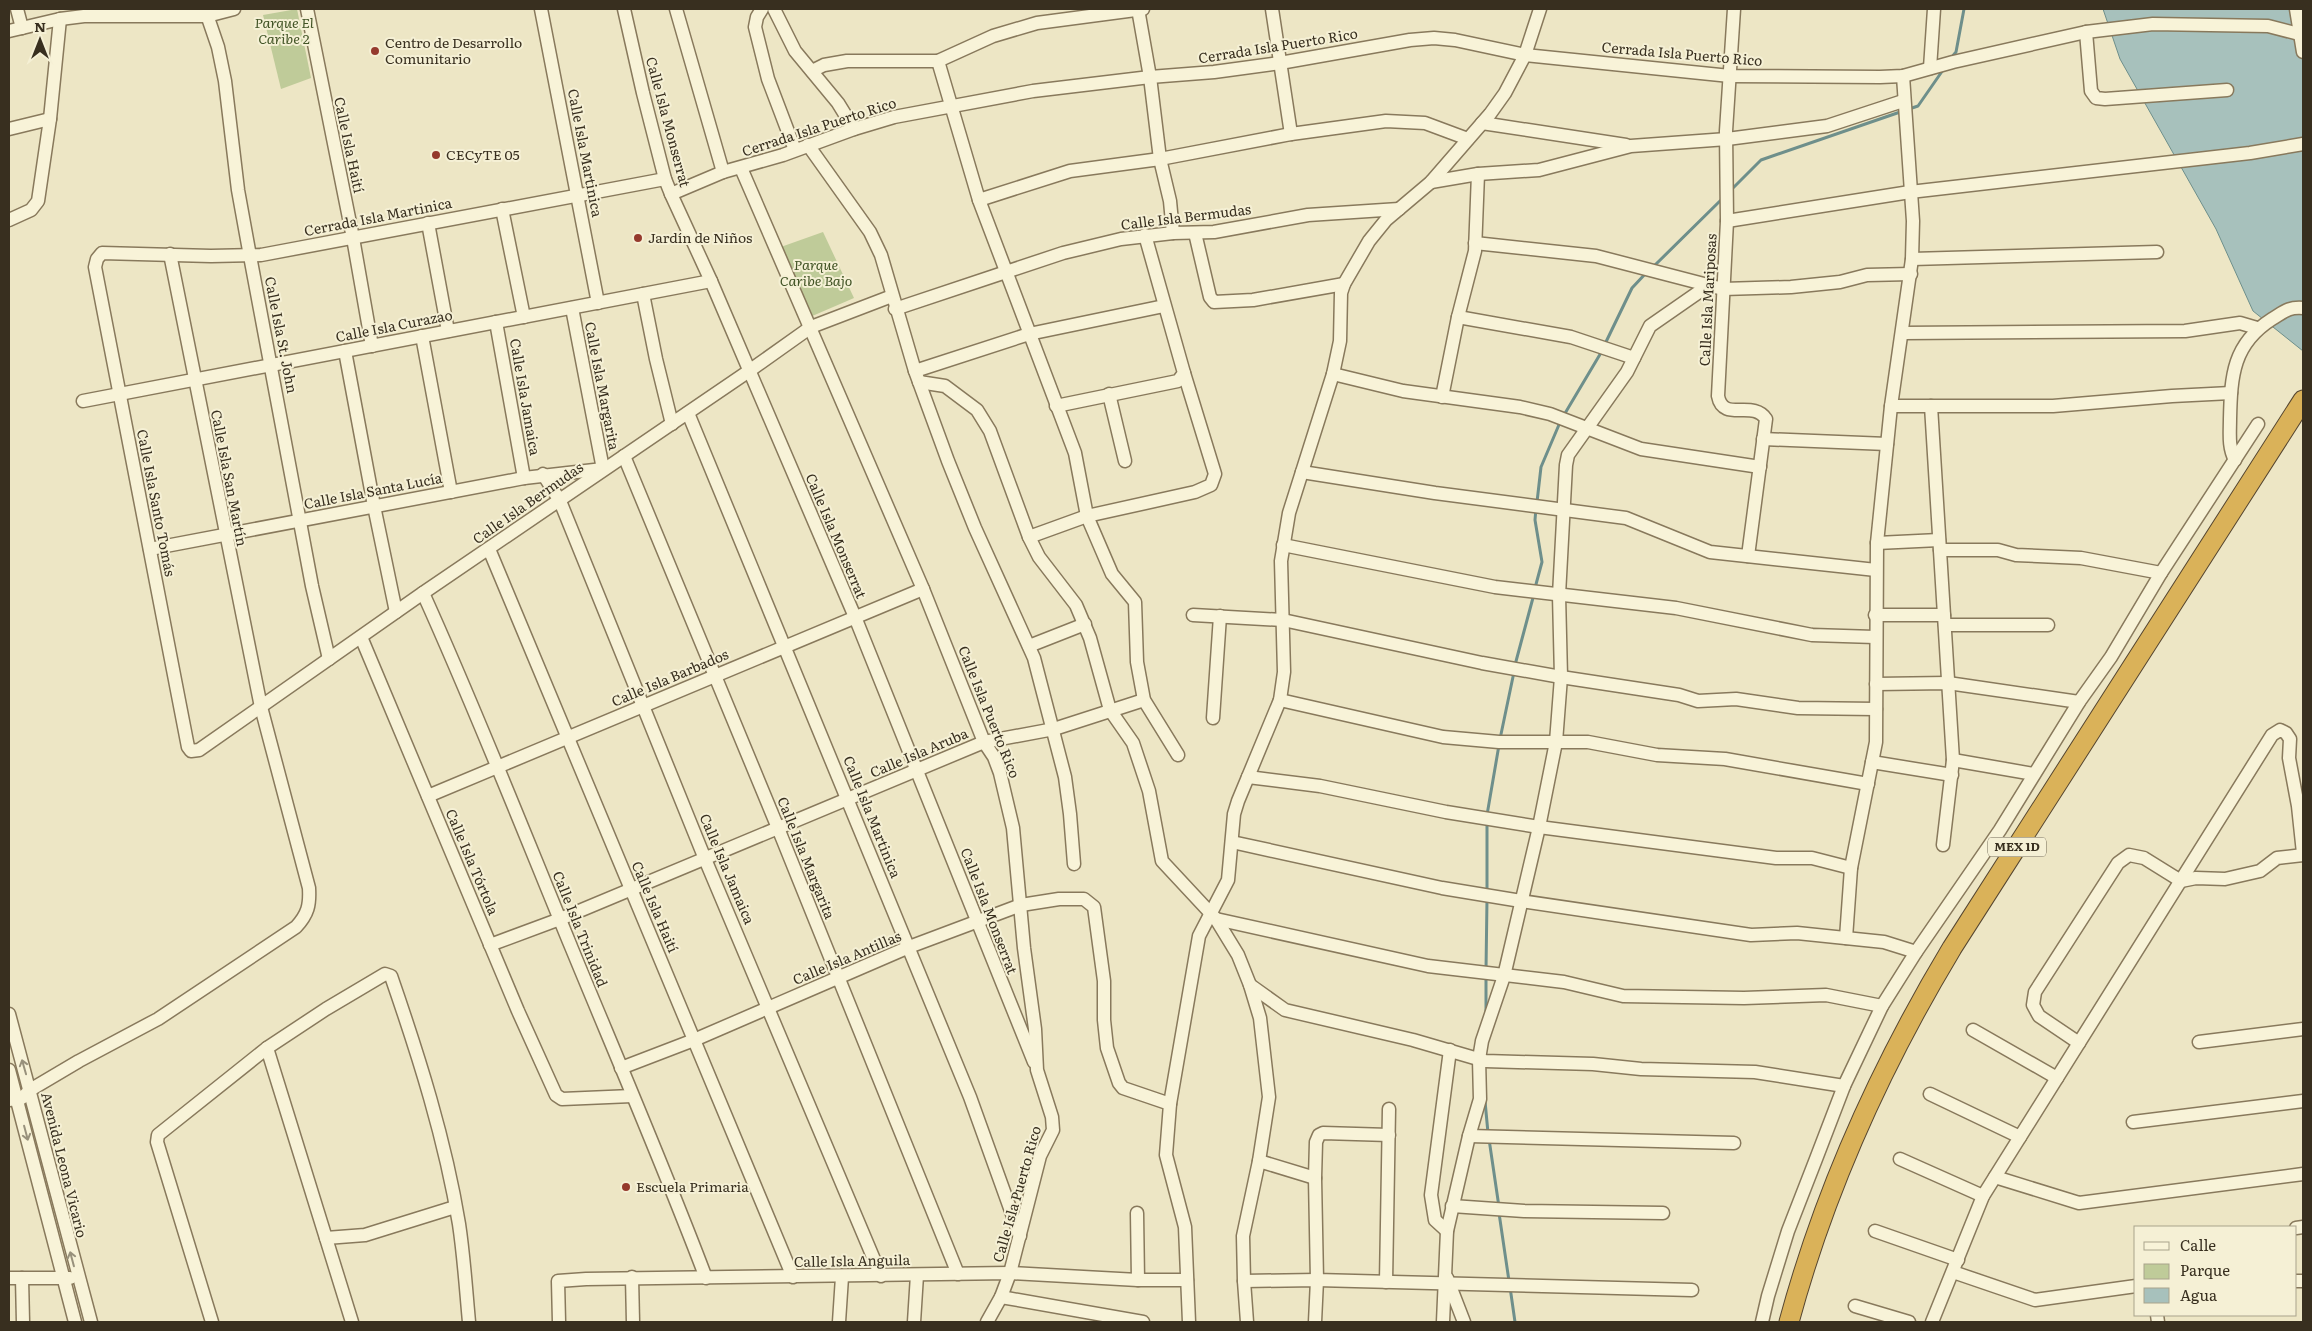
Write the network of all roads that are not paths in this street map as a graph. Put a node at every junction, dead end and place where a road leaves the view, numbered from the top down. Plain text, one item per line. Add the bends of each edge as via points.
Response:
1 (17, 9) edge
2 (234, 9) edge
3 (307, 9) edge
4 (541, 9) edge
5 (624, 9) edge
6 (676, 9) edge
7 (762, 9) edge
8 (774, 9) edge
9 (1139, 9) edge
10 (1272, 9) edge
11 (1540, 9) edge
12 (1734, 9) edge
13 (1934, 9) edge
14 (2296, 9) edge
15 (114, 12) edge
16 (206, 12) edge
17 (60, 19) junction
18 (22, 28) junction
19 (9, 31) edge
20 (2086, 32) junction
21 (2301, 35) edge
22 (2303, 52) edge
23 (1525, 55) junction
24 (938, 61) junction
25 (1280, 63) junction
26 (1930, 68) junction
27 (812, 71) junction
28 (1730, 76) junction
29 (1903, 76) junction
30 (1150, 77) junction
31 (2228, 90) dead end
32 (1903, 101) junction
33 (952, 106) junction
34 (50, 119) junction
35 (1482, 123) junction
36 (9, 129) edge
37 (854, 129) junction
38 (1291, 134) junction
39 (1468, 138) junction
40 (1727, 138) junction
41 (2303, 144) edge
42 (808, 145) junction
43 (1631, 146) junction
44 (795, 150) junction
45 (1160, 159) junction
46 (741, 168) junction
47 (723, 172) junction
48 (1478, 174) junction
49 (665, 179) junction
50 (1432, 182) junction
51 (1910, 192) junction
52 (671, 194) junction
53 (578, 196) junction
54 (978, 200) junction
55 (502, 209) junction
56 (1399, 209) junction
57 (9, 220) edge
58 (1727, 221) junction
59 (428, 223) junction
60 (1173, 232) junction
61 (1195, 233) junction
62 (1145, 235) junction
63 (353, 238) junction
64 (1475, 243) junction
65 (2157, 252) dead end
66 (170, 254) junction
67 (250, 256) junction
68 (97, 259) joint
69 (1912, 259) junction
70 (1005, 271) junction
71 (1911, 274) junction
72 (711, 281) junction
73 (1344, 284) junction
74 (1709, 285) junction
75 (1724, 289) junction
76 (643, 294) junction
77 (892, 296) junction
78 (598, 303) junction
79 (1164, 306) junction
80 (572, 308) junction
81 (2303, 308) edge
82 (895, 309) junction
83 (524, 317) junction
84 (1458, 317) junction
85 (496, 322) junction
86 (811, 327) junction
87 (2258, 328) junction
88 (448, 331) junction
89 (1903, 333) junction
90 (1029, 334) junction
91 (422, 336) junction
92 (372, 346) junction
93 (346, 351) junction
94 (1634, 358) junction
95 (272, 365) junction
96 (749, 371) junction
97 (1184, 373) junction
98 (1334, 374) junction
99 (917, 377) junction
100 (194, 380) junction
101 (2230, 393) junction
102 (120, 394) junction
103 (1109, 394) junction
104 (1442, 398) junction
105 (2303, 400) edge
106 (83, 401) dead end
107 (1056, 406) junction
108 (1891, 406) junction
109 (1931, 406) junction
110 (688, 413) junction
111 (672, 424) junction
112 (2258, 424) dead end
113 (1588, 427) junction
114 (1763, 439) junction
115 (1887, 444) junction
116 (624, 456) junction
117 (2235, 460) junction
118 (1125, 461) dead end
119 (1760, 467) junction
120 (603, 469) junction
121 (1302, 472) junction
122 (543, 474) junction
123 (524, 478) junction
124 (451, 492) junction
125 (560, 500) junction
126 (374, 506) junction
127 (1563, 510) junction
128 (1087, 516) junction
129 (301, 520) junction
130 (225, 535) junction
131 (1029, 537) junction
132 (1877, 542) junction
133 (1284, 545) junction
134 (1940, 545) junction
135 (150, 549) junction
136 (489, 549) junction
137 (1748, 556) junction
138 (1876, 570) junction
139 (2161, 573) junction
140 (923, 589) junction
141 (423, 593) junction
142 (1559, 595) junction
143 (396, 612) junction
144 (1193, 614) dead end
145 (1220, 616) junction
146 (1875, 616) junction
147 (855, 617) junction
148 (1283, 620) junction
149 (1945, 620) junction
150 (1085, 624) junction
151 (2048, 625) dead end
152 (360, 637) junction
153 (1875, 637) junction
154 (1029, 646) junction
155 (785, 647) junction
156 (329, 659) junction
157 (716, 676) junction
158 (1561, 677) junction
159 (1948, 683) junction
160 (1876, 684) junction
161 (1144, 700) junction
162 (1280, 700) junction
163 (2079, 702) junction
164 (644, 705) junction
165 (261, 707) junction
166 (1876, 709) junction
167 (1110, 710) junction
168 (1213, 718) dead end
169 (1054, 729) junction
170 (567, 737) junction
171 (984, 742) junction
172 (1556, 742) junction
173 (191, 751) joint
174 (1178, 755) dead end
175 (1953, 760) junction
176 (1872, 762) junction
177 (498, 766) junction
178 (918, 770) junction
179 (2034, 774) junction
180 (1952, 775) junction
181 (1248, 776) junction
182 (1868, 784) junction
183 (428, 796) junction
184 (848, 799) junction
185 (1539, 827) junction
186 (778, 828) junction
187 (1232, 842) junction
188 (1943, 845) dead end
189 (2303, 854) edge
190 (706, 859) junction
191 (1074, 864) dead end
192 (1851, 868) junction
193 (2181, 881) junction
194 (631, 890) junction
195 (1521, 901) junction
196 (1021, 905) junction
197 (1214, 917) junction
198 (560, 919) junction
199 (978, 921) junction
200 (1846, 938) junction
201 (490, 945) junction
202 (910, 948) junction
203 (1916, 952) junction
204 (1504, 976) junction
205 (838, 977) junction
206 (1250, 985) junction
207 (1882, 1006) junction
208 (769, 1008) junction
209 (9, 1014) edge
210 (2303, 1029) edge
211 (1973, 1030) dead end
212 (694, 1040) junction
213 (2199, 1042) dead end
214 (2079, 1043) junction
215 (267, 1048) junction
216 (1450, 1050) junction
217 (1479, 1059) junction
218 (621, 1068) junction
219 (9, 1070) edge
220 (1038, 1070) junction
221 (2057, 1078) junction
222 (1844, 1086) junction
223 (30, 1090) junction
224 (1930, 1094) dead end
225 (632, 1096) junction
226 (13, 1100) edge
227 (2303, 1100) edge
228 (1170, 1104) junction
229 (1389, 1109) dead end
230 (2133, 1122) dead end
231 (1389, 1135) junction
232 (1469, 1136) junction
233 (2020, 1137) junction
234 (1734, 1144) dead end
235 (1900, 1159) dead end
236 (1259, 1161) junction
237 (2303, 1174) edge
238 (1995, 1176) junction
239 (1315, 1178) junction
240 (1983, 1196) junction
241 (1452, 1206) junction
242 (456, 1207) junction
243 (1137, 1213) dead end
244 (1662, 1213) dead end
245 (1447, 1231) junction
246 (1875, 1231) dead end
247 (1020, 1236) junction
248 (326, 1238) junction
249 (1958, 1260) junction
250 (1953, 1272) junction
251 (1010, 1273) junction
252 (958, 1274) junction
253 (881, 1276) junction
254 (918, 1276) junction
255 (77, 1277) junction
256 (632, 1277) junction
257 (793, 1277) junction
258 (842, 1277) junction
259 (9, 1278) edge
260 (22, 1278) junction
261 (62, 1278) junction
262 (706, 1278) junction
263 (1138, 1280) junction
264 (1187, 1280) junction
265 (1317, 1280) junction
266 (1446, 1280) junction
267 (1244, 1281) junction
268 (1386, 1282) junction
269 (2134, 1286) edge
270 (1692, 1290) dead end
271 (1001, 1297) junction
272 (1855, 1306) dead end
273 (1096, 1318) edge
274 (24, 1322) edge
275 (75, 1322) edge
276 (91, 1322) edge
277 (212, 1322) edge
278 (352, 1322) edge
279 (469, 1322) edge
280 (559, 1322) edge
281 (633, 1322) edge
282 (839, 1322) edge
283 (914, 1322) edge
284 (987, 1322) edge
285 (1143, 1322) edge
286 (1189, 1322) edge
287 (1247, 1322) edge
288 (1315, 1322) edge
289 (1443, 1322) edge
290 (1464, 1322) edge
291 (1762, 1322) edge
292 (1789, 1322) edge
293 (1909, 1322) edge
294 (1932, 1322) edge

1 - 18 street
2 - 16 street
3 - 63 street, Calle Isla Haití
4 - 53 street, Calle Isla Martinica
5 - 49 street, Calle Isla Monserrat
6 - 47 street
7 - 44 street via 755,27 768,80
8 - 27 street via 795,51
9 - 24 street via 1038,23 993,36
9 - 30 street
10 - 25 street
11 - 23 street
12 - 28 street, Calle Isla Mariposas
13 - 26 street
14 - 21 street
15 - 16 street
15 - 17 street
16 - 67 street, Calle Isla St. John via 225,81 238,190
17 - 18 street
17 - 34 street
18 - 19 street
20 - 21 street, Cerrada Isla Puerto Rico via 2153,24 2268,26
20 - 26 street, Cerrada Isla Puerto Rico
20 - 31 street via 2091,91 2096,98 2106,100
21 - 22 street
23 - 25 street, Cerrada Isla Puerto Rico via 1434,38
23 - 28 street, Cerrada Isla Puerto Rico
23 - 35 street via 1505,93
24 - 27 street via 847,61
24 - 33 street
25 - 30 street, Cerrada Isla Puerto Rico
25 - 38 street
26 - 29 street, Cerrada Isla Puerto Rico
27 - 37 street
28 - 29 street, Cerrada Isla Puerto Rico
28 - 40 street, Calle Isla Mariposas
29 - 32 street
30 - 33 street, Cerrada Isla Puerto Rico via 1033,90
30 - 45 street
32 - 40 street via 1827,126
32 - 51 street
33 - 37 street, Cerrada Isla Puerto Rico via 894,117
33 - 54 street
34 - 36 street
34 - 57 street via 38,201 31,210
35 - 39 street
35 - 43 street
37 - 42 street, Cerrada Isla Puerto Rico
38 - 39 street via 1386,120 1439,127
38 - 45 street
39 - 50 street
40 - 43 street
40 - 58 street, Calle Isla Mariposas
41 - 51 street via 2250,153
42 - 44 street, Cerrada Isla Puerto Rico
42 - 77 street via 870,232 881,255
43 - 48 street via 1539,170
44 - 46 street, Cerrada Isla Puerto Rico
45 - 54 street via 1070,171
45 - 60 street
46 - 47 street, Cerrada Isla Puerto Rico
46 - 86 street, Calle Isla Puerto Rico
47 - 52 street, Cerrada Isla Puerto Rico
48 - 50 street
48 - 64 street
49 - 52 street, Calle Isla Monserrat
49 - 53 street, Cerrada Isla Martinica
50 - 56 street
51 - 58 street
51 - 69 street
52 - 72 street, Calle Isla Monserrat
53 - 55 street, Cerrada Isla Martinica
53 - 78 street, Calle Isla Martinica
54 - 70 street
55 - 59 street, Cerrada Isla Martinica
55 - 83 street
56 - 61 street, Calle Isla Bermudas via 1308,215
56 - 73 street via 1369,241
58 - 75 street, Calle Isla Mariposas
59 - 63 street, Cerrada Isla Martinica
59 - 88 street
60 - 61 street, Calle Isla Bermudas
60 - 62 street, Calle Isla Bermudas
61 - 73 street via 1210,297 1214,302 1253,300
62 - 70 street, Calle Isla Bermudas via 1063,253
62 - 79 street
63 - 67 street, Cerrada Isla Martinica
63 - 92 street, Calle Isla Haití
64 - 74 street via 1596,256
64 - 84 street
65 - 69 street
66 - 67 street, Cerrada Isla Martinica
66 - 68 street, Cerrada Isla Martinica via 102,253
66 - 100 street, Calle Isla San Martín
67 - 95 street, Calle Isla St. John
68 - 102 street, Calle Isla Santo Tomás
69 - 71 street
70 - 82 street, Calle Isla Bermudas
70 - 90 street
71 - 75 street via 1868,275 1840,282 1791,287
71 - 89 street
72 - 76 street, Calle Isla Curazao
72 - 96 street, Calle Isla Monserrat
73 - 98 street
74 - 75 street
74 - 94 street via 1650,326
75 - 114 street, Calle Isla Mariposas via 1720,404 1725,409 1762,414 1766,419
76 - 78 street, Calle Isla Curazao
76 - 111 street
77 - 82 street
77 - 86 street, Calle Isla Bermudas
78 - 80 street, Calle Isla Curazao
79 - 90 street
79 - 97 street
80 - 83 street, Calle Isla Curazao
80 - 120 street, Calle Isla Margarita
81 - 87 street via 2291,307
82 - 99 street
83 - 85 street, Calle Isla Curazao
84 - 94 street via 1571,337
84 - 104 street
85 - 88 street, Calle Isla Curazao
85 - 123 street, Calle Isla Jamaica
86 - 96 street, Calle Isla Bermudas
86 - 140 street, Calle Isla Puerto Rico
87 - 89 street via 2240,323 2185,331
87 - 101 street via 2244,344 2236,362
88 - 91 street, Calle Isla Curazao
89 - 108 street
90 - 99 street
90 - 107 street
91 - 92 street, Calle Isla Curazao
91 - 124 street
92 - 93 street, Calle Isla Curazao
93 - 95 street, Calle Isla Curazao
93 - 126 street
94 - 113 street
95 - 100 street, Calle Isla Curazao
95 - 129 street, Calle Isla St. John
96 - 110 street, Calle Isla Bermudas
96 - 147 street, Calle Isla Monserrat
97 - 103 street via 1178,381
97 - 128 street via 1215,474 1211,485 1195,492
98 - 104 street
98 - 121 street
99 - 131 street via 945,386 977,410 990,432
99 - 154 street via 975,528
100 - 102 street, Calle Isla Curazao
100 - 130 street, Calle Isla San Martín
101 - 109 street via 2053,406
101 - 117 street via 2230,447
102 - 106 street, Calle Isla Curazao
102 - 135 street, Calle Isla Santo Tomás
103 - 107 street
103 - 118 street
104 - 113 street via 1520,407
105 - 292 highway, MEX 1D via 1952,948 1909,1023 1877,1085 1835,1181
107 - 128 street via 1075,453
108 - 109 street
108 - 115 street
109 - 134 street
110 - 111 street, Calle Isla Bermudas
110 - 155 street, Calle Isla Martinica
111 - 116 street, Calle Isla Bermudas
112 - 117 street
113 - 119 street via 1641,449
113 - 127 street via 1568,455
114 - 115 street
114 - 119 street, Calle Isla Mariposas
115 - 132 street
116 - 120 street, Calle Isla Bermudas
116 - 157 street, Calle Isla Margarita
117 - 139 street
119 - 137 street, Calle Isla Mariposas
120 - 122 street, Calle Isla Santa Lucía
120 - 125 street, Calle Isla Bermudas
121 - 127 street
121 - 133 street via 1289,513
122 - 123 street, Calle Isla Santa Lucía
122 - 125 street, Calle Isla Jamaica
123 - 124 street, Calle Isla Santa Lucía
124 - 126 street, Calle Isla Santa Lucía
125 - 136 street, Calle Isla Bermudas
125 - 164 street, Calle Isla Jamaica
126 - 129 street, Calle Isla Santa Lucía
126 - 143 street
127 - 137 street via 1626,518 1710,552
127 - 142 street
128 - 131 street
128 - 161 street via 1112,574 1135,602 1137,662
129 - 130 street, Calle Isla Santa Lucía
129 - 156 street, Calle Isla St. John
130 - 135 street, Calle Isla Santa Lucía
130 - 165 street, Calle Isla San Martín
131 - 150 street via 1038,557 1069,594
132 - 134 street
132 - 138 street
133 - 142 street via 1495,587
133 - 148 street via 1281,561
134 - 139 street via 1998,550 2016,556 2081,558
134 - 149 street
135 - 173 street, Calle Isla Santo Tomás
136 - 141 street, Calle Isla Bermudas
136 - 170 street, Calle Isla Haití
137 - 138 street
138 - 146 street
139 - 163 street via 2111,657
140 - 147 street, Calle Isla Barbados
140 - 171 street, Calle Isla Puerto Rico
141 - 143 street, Calle Isla Bermudas
141 - 177 street, Calle Isla Trinidad
142 - 153 street via 1676,608 1812,635
142 - 158 street
143 - 152 street, Calle Isla Bermudas
144 - 145 street
145 - 148 street
145 - 168 street
146 - 149 street
146 - 153 street
147 - 155 street, Calle Isla Barbados
147 - 178 street, Calle Isla Monserrat
148 - 158 street
148 - 162 street via 1284,672
149 - 151 street
149 - 159 street
150 - 154 street
150 - 167 street
152 - 156 street, Calle Isla Bermudas
152 - 183 street, Calle Isla Tórtola
153 - 160 street
154 - 169 street
155 - 157 street, Calle Isla Barbados
155 - 184 street, Calle Isla Martinica
156 - 165 street, Calle Isla Bermudas
157 - 164 street, Calle Isla Barbados
157 - 186 street, Calle Isla Margarita
158 - 166 street via 1679,695 1698,701 1736,699 1798,708
158 - 172 street
159 - 160 street
159 - 163 street
159 - 175 street
160 - 166 street
161 - 167 street, Calle Isla Aruba
161 - 174 street
162 - 172 street via 1443,737
162 - 181 street
163 - 179 street
164 - 170 street, Calle Isla Barbados
164 - 190 street, Calle Isla Jamaica
165 - 173 street, Calle Isla Bermudas via 199,750
165 - 223 street, Calle Isla San Martín via 309,888 310,903 306,917 296,927 158,1019
166 - 176 street
167 - 169 street, Calle Isla Aruba
167 - 197 street via 1133,743 1149,791 1162,862
169 - 171 street, Calle Isla Aruba
169 - 191 street via 1070,814
170 - 177 street, Calle Isla Barbados
170 - 194 street, Calle Isla Haití
171 - 178 street, Calle Isla Aruba
171 - 196 street, Calle Isla Puerto Rico via 1000,773 1013,828
172 - 182 street via 1588,742 1657,755 1725,759
172 - 185 street
175 - 179 street
175 - 180 street
176 - 180 street
176 - 182 street
177 - 183 street, Calle Isla Barbados
177 - 198 street, Calle Isla Trinidad
178 - 184 street, Calle Isla Aruba
178 - 199 street, Calle Isla Monserrat
179 - 203 street via 2000,830
180 - 188 street
181 - 185 street via 1320,786
181 - 187 street via 1234,814
182 - 192 street
183 - 201 street, Calle Isla Tórtola
184 - 186 street, Calle Isla Aruba
184 - 202 street, Calle Isla Martinica
185 - 192 street via 1776,858 1812,858
185 - 195 street
186 - 190 street, Calle Isla Aruba
186 - 205 street, Calle Isla Margarita
187 - 195 street via 1442,888
187 - 197 street via 1231,869
189 - 193 street via 2277,858 2260,871 2225,879
189 - 193 street via 2289,758 2290,739 2280,730 2272,735
190 - 194 street, Calle Isla Aruba
190 - 208 street, Calle Isla Jamaica
192 - 200 street
193 - 214 street
193 - 214 street via 2144,858 2129,855 2118,863 2035,992 2033,1005 2039,1016
194 - 198 street, Calle Isla Aruba
194 - 212 street, Calle Isla Haití
195 - 200 street via 1751,935 1797,933
195 - 204 street
196 - 199 street, Calle Isla Antillas
196 - 220 street, Calle Isla Puerto Rico
196 - 228 street, Calle Isla Antillas via 1084,899 1094,907 1107,1048 1118,1084
197 - 204 street via 1428,966
197 - 206 street via 1238,955
197 - 228 street via 1199,936
198 - 201 street, Calle Isla Aruba
198 - 218 street, Calle Isla Trinidad
199 - 202 street, Calle Isla Antillas
199 - 220 street, Calle Isla Monserrat via 993,965
200 - 203 street via 1884,942
201 - 225 street, Calle Isla Tórtola via 558,1098
202 - 205 street, Calle Isla Antillas
202 - 247 street, Calle Isla Martinica via 970,1096
203 - 207 street
204 - 207 street via 1564,982 1623,996 1744,998 1826,995
204 - 217 street
205 - 208 street, Calle Isla Antillas
205 - 252 street, Calle Isla Margarita
206 - 216 street via 1285,1010
206 - 236 street via 1260,1018 1269,1097
207 - 222 street
208 - 212 street, Calle Isla Antillas
208 - 253 street, Calle Isla Jamaica
223 -> 209 street, Avenida Leona Vicario
210 - 213 street
211 - 221 street
212 - 218 street, Calle Isla Antillas
212 - 257 street, Calle Isla Haití
214 - 221 street
215 - 242 street via 385,974 391,976 414,1041 438,1126
215 - 248 street
215 - 277 street via 158,1134 156,1142
216 - 217 street
216 - 245 street via 1431,1195 1435,1220
217 - 222 street via 1755,1072
217 - 232 street via 1480,1099
218 - 225 street, Calle Isla Trinidad
219 - 226 street, Avenida Leona Vicario
220 - 247 street, Calle Isla Puerto Rico via 1054,1130 1040,1156
221 - 233 street
222 - 291 street via 1788,1231
223 - 226 street, Calle Isla San Martín via 22,1098
255 -> 223 street, Avenida Leona Vicario
224 - 233 street
225 - 262 street, Calle Isla Trinidad via 666,1172
226 -> 261 street, Avenida Leona Vicario
227 - 230 street
228 - 264 street via 1166,1155 1185,1227
229 - 231 street
231 - 239 street via 1319,1135
231 - 268 street
232 - 234 street
232 - 241 street
233 - 238 street
235 - 240 street
236 - 239 street
236 - 267 street via 1243,1236
237 - 238 street via 2080,1203
238 - 240 street
239 - 265 street
240 - 249 street
241 - 244 street via 1524,1211
241 - 245 street
242 - 248 street via 365,1235
242 - 279 street
243 - 263 street
245 - 266 street
246 - 249 street
247 - 251 street, Calle Isla Puerto Rico
248 - 278 street
249 - 250 street
250 - 269 street via 2035,1300
250 - 294 street
251 - 252 street, Calle Isla Anguila
251 - 263 street, Calle Isla Anguila
251 - 271 street, Calle Isla Puerto Rico
252 - 254 street, Calle Isla Anguila
253 - 254 street, Calle Isla Anguila
253 - 258 street, Calle Isla Anguila
254 - 283 street
255 - 261 street
255 - 276 street, Avenida Leona Vicario
256 - 262 street, Calle Isla Anguila
256 - 280 street, Calle Isla Anguila via 558,1281
256 - 281 street
257 - 258 street, Calle Isla Anguila
257 - 262 street, Calle Isla Anguila
258 - 282 street
259 - 260 street
260 - 261 street
260 - 274 street
261 - 275 street, Avenida Leona Vicario
263 - 264 street, Calle Isla Anguila
264 - 286 street
265 - 267 street
265 - 268 street
265 - 288 street
266 - 268 street
266 - 270 street
266 - 289 street
266 - 290 street
267 - 287 street
271 - 273 street
271 - 284 street, Calle Isla Puerto Rico
272 - 293 street
273 - 285 street

